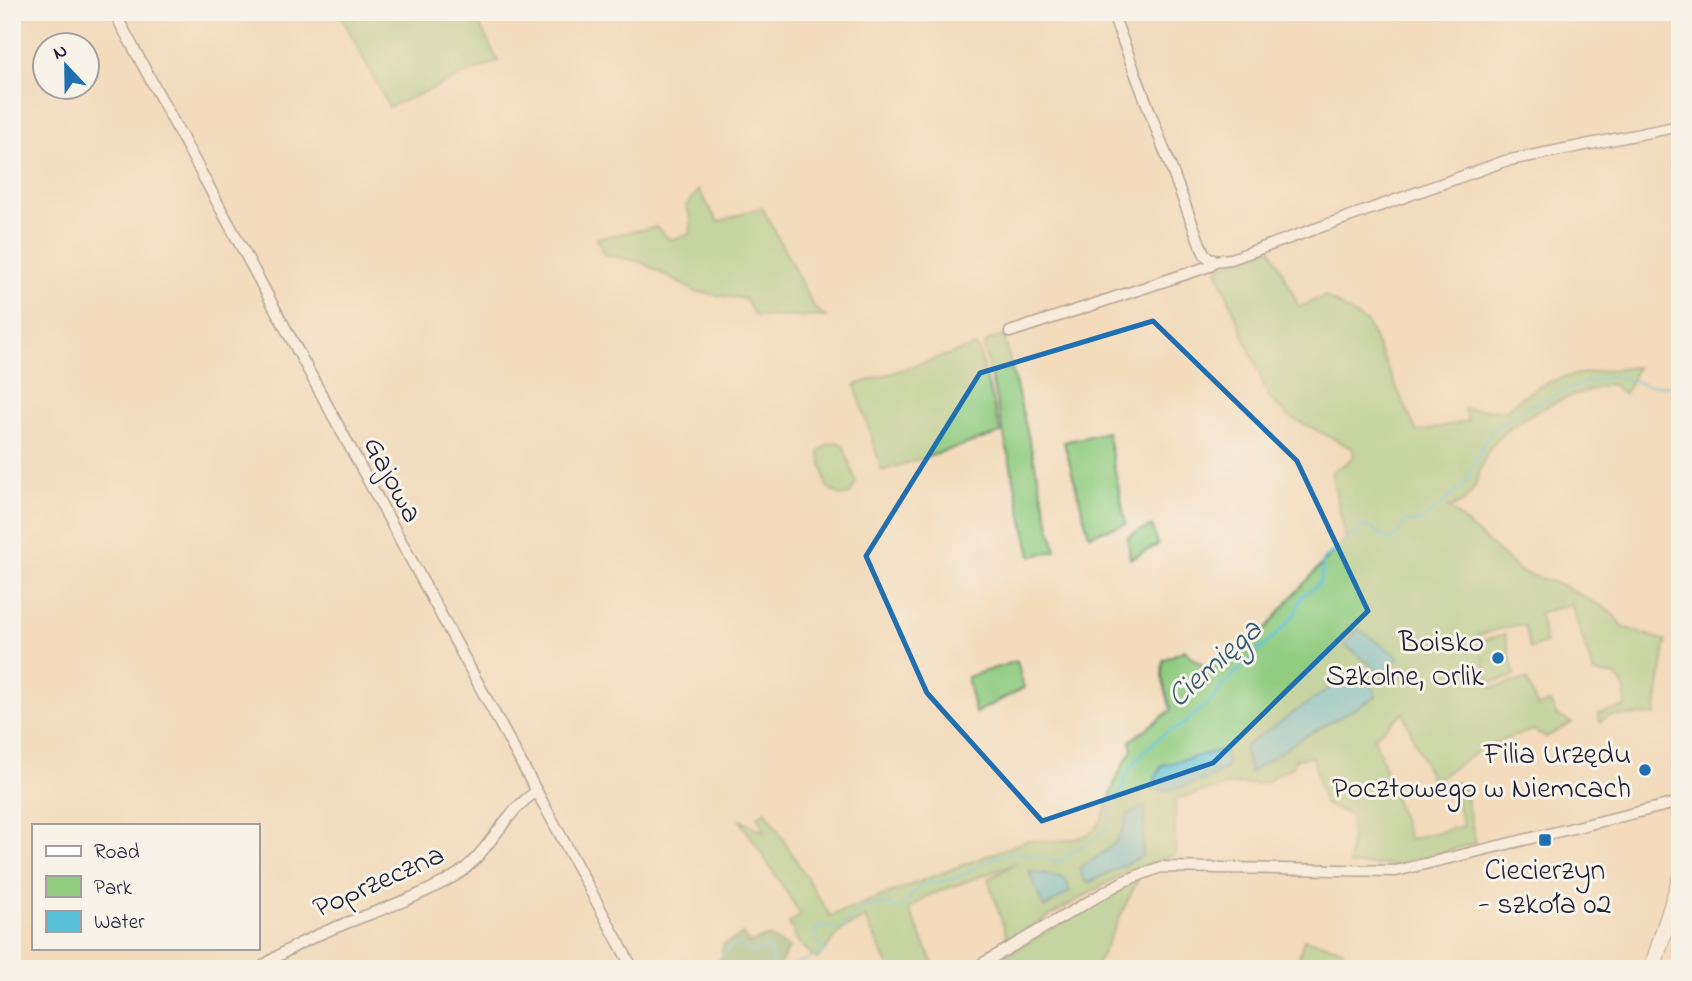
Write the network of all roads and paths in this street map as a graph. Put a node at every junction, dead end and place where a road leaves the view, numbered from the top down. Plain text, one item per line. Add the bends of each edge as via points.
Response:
1 (114, 12) edge
2 (1112, 12) edge
3 (1680, 126) edge
4 (1214, 261) junction
5 (1010, 332) dead end
6 (536, 792) junction
7 (1680, 802) edge
8 (1680, 880) edge
9 (258, 969) edge
10 (633, 969) edge
11 (973, 969) edge
12 (1652, 969) edge

1 - 6 street, Gajowa
2 - 4 street via 1200,244
3 - 4 street via 1505,161 1231,259
4 - 5 street
6 - 9 street, Poprzeczna via 458,874 322,931
6 - 10 street, Gajowa
7 - 11 street via 1396,871 1154,868
8 - 12 highway

